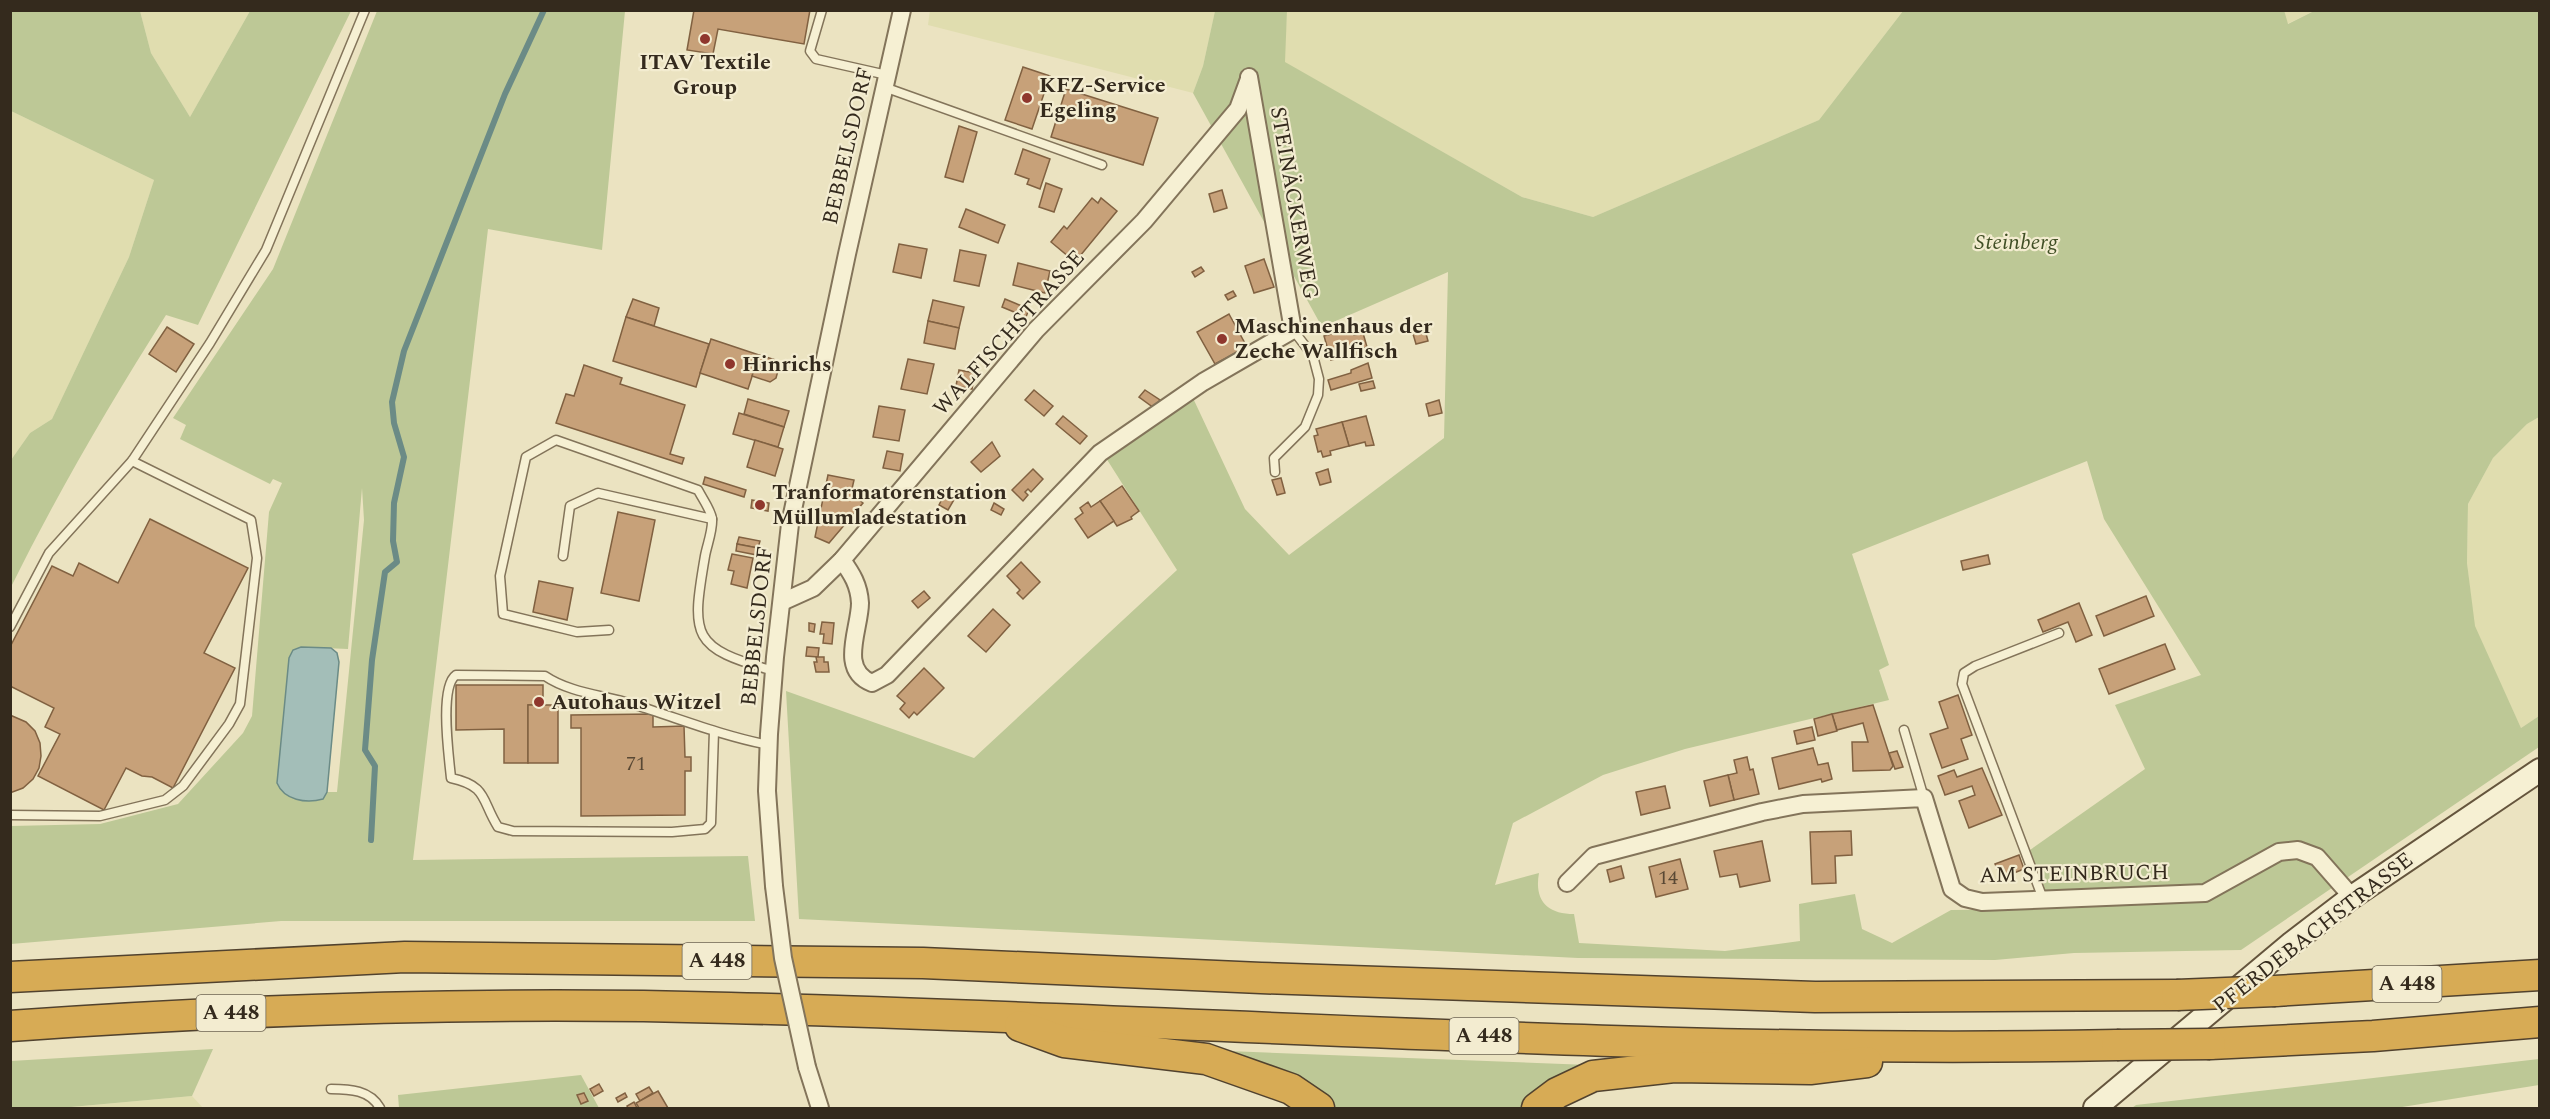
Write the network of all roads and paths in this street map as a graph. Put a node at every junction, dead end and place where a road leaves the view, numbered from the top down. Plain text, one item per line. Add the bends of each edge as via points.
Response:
1 (365, 10) edge
2 (822, 10) edge
3 (902, 10) edge
4 (1249, 76) joint
5 (886, 81) junction
6 (1102, 165) dead end
7 (1293, 330) junction
8 (132, 461) junction
9 (1275, 472) dead end
10 (712, 519) junction
11 (563, 556) dead end
12 (842, 560) junction
13 (782, 602) junction
14 (10, 627) edge
15 (609, 630) dead end
16 (2059, 633) dead end
17 (774, 671) junction
18 (1904, 730) dead end
19 (714, 731) junction
20 (769, 745) junction
21 (2540, 770) edge
22 (1924, 798) junction
23 (10, 815) edge
24 (1567, 883) dead end
25 (2352, 897) junction
26 (2043, 899) junction
27 (2540, 975) edge
28 (10, 977) edge
29 (992, 1016) junction
30 (2540, 1022) edge
31 (10, 1026) edge
32 (1977, 1048) junction
33 (331, 1089) dead end
34 (380, 1108) edge
35 (820, 1108) edge
36 (1319, 1108) edge
37 (1537, 1108) edge
38 (2096, 1108) edge

1 - 8 lane via 266,250
2 - 5 lane via 810,51 812,56
3 - 5 street, BEBBELSDORF
4 - 7 street, STEINÄCKERWEG
4 - 12 street, WALFISCHSTRASSE via 1238,109 1152,212 1036,330
5 - 6 lane
5 - 13 street, BEBBELSDORF via 790,524
7 - 9 lane via 1313,356 1319,379 1318,395 1305,427 1274,458
7 - 12 street, STEINÄCKERWEG via 1203,382 1100,453 887,675 872,683 863,680 855,670 853,646 860,604 857,582
8 - 14 lane via 49,553
8 - 23 lane via 251,520 257,558 240,704 183,786 165,800 100,816
10 - 11 lane via 598,493 570,506
10 - 15 lane via 698,490 556,440 526,457 501,576 503,614 577,632
10 - 17 lane via 697,605 699,625 704,637 724,656
12 - 13 street, WALFISCHSTRASSE via 813,588
13 - 17 street, BEBBELSDORF
16 - 26 lane via 1975,666 1964,673 1962,684
17 - 20 street, BEBBELSDORF
18 - 22 lane
19 - 19 lane via 557,684 545,676 456,675 448,684 451,778 482,793 498,827 513,831 705,829 711,823
19 - 20 lane
20 - 35 street, BEBBELSDORF, bridge via 767,791 783,958
21 - 25 main road, PFERDEBACHSTRASSE
22 - 24 street via 1843,797 1762,812 1594,856
22 - 26 street, AM STEINBRUCH via 1952,889 1965,898 1982,902
25 - 26 street, AM STEINBRUCH via 2317,857 2298,850 2279,852 2205,893
25 - 38 main road, PFERDEBACHSTRASSE
27 - 28 highway, A 448, bridge via 2177,995 1815,997 923,963 405,957
29 - 31 highway, A 448 via 727,1007 452,1005 149,1016
29 - 32 highway, A 448 via 1662,1043
29 - 36 highway via 1064,1042 1206,1059 1291,1089
30 - 32 highway, A 448, bridge via 2210,1044
32 - 37 highway via 1810,1069 1674,1067 1593,1076 1557,1093
33 - 34 lane via 355,1089 376,1101

